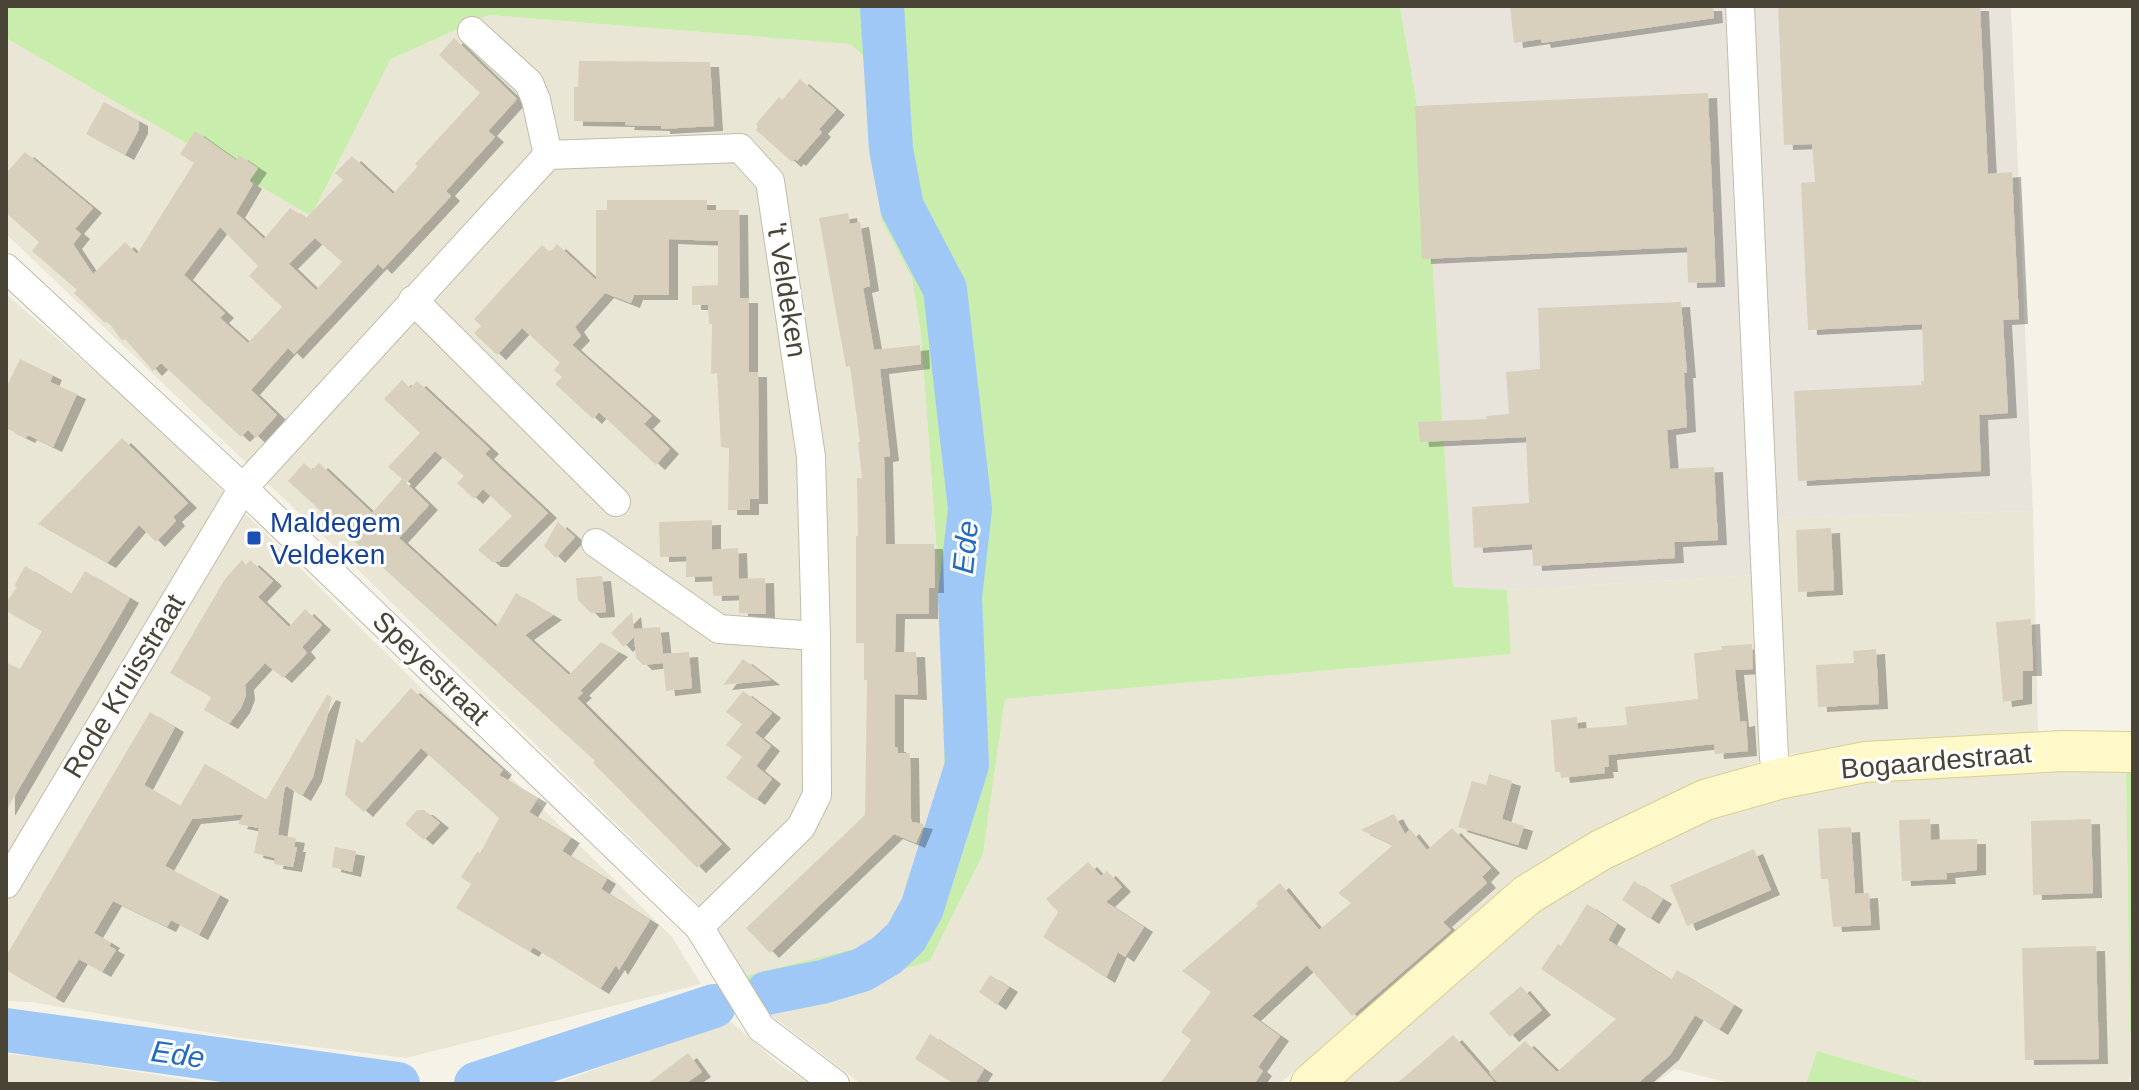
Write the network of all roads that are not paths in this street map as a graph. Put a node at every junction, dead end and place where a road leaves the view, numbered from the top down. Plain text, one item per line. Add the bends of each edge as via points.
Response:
1 (1740, 6) edge
2 (472, 31) dead end
3 (548, 155) junction
4 (6, 268) edge
5 (413, 300) junction
6 (243, 488) junction
7 (616, 502) dead end
8 (596, 543) dead end
9 (816, 636) junction
10 (2133, 752) edge
11 (1779, 779) junction
12 (6, 884) edge
13 (699, 927) junction
14 (835, 1084) edge
15 (1311, 1084) edge

1 - 11 street via 1773,742
2 - 3 street via 529,83
3 - 5 street
3 - 9 street, 't Veldeken via 740,148 770,181 811,457
4 - 6 street, Speyestraat
5 - 6 street
5 - 7 street
6 - 12 street, Rode Kruisstraat
6 - 13 street, Speyestraat
8 - 9 street via 719,629
9 - 13 street, 't Veldeken via 817,795 801,827
10 - 11 street, Bogaardestraat via 1865,762
11 - 15 street, Bogaardestraat via 1705,800 1601,850 1527,895
13 - 14 street, Speyestraat via 761,1028

